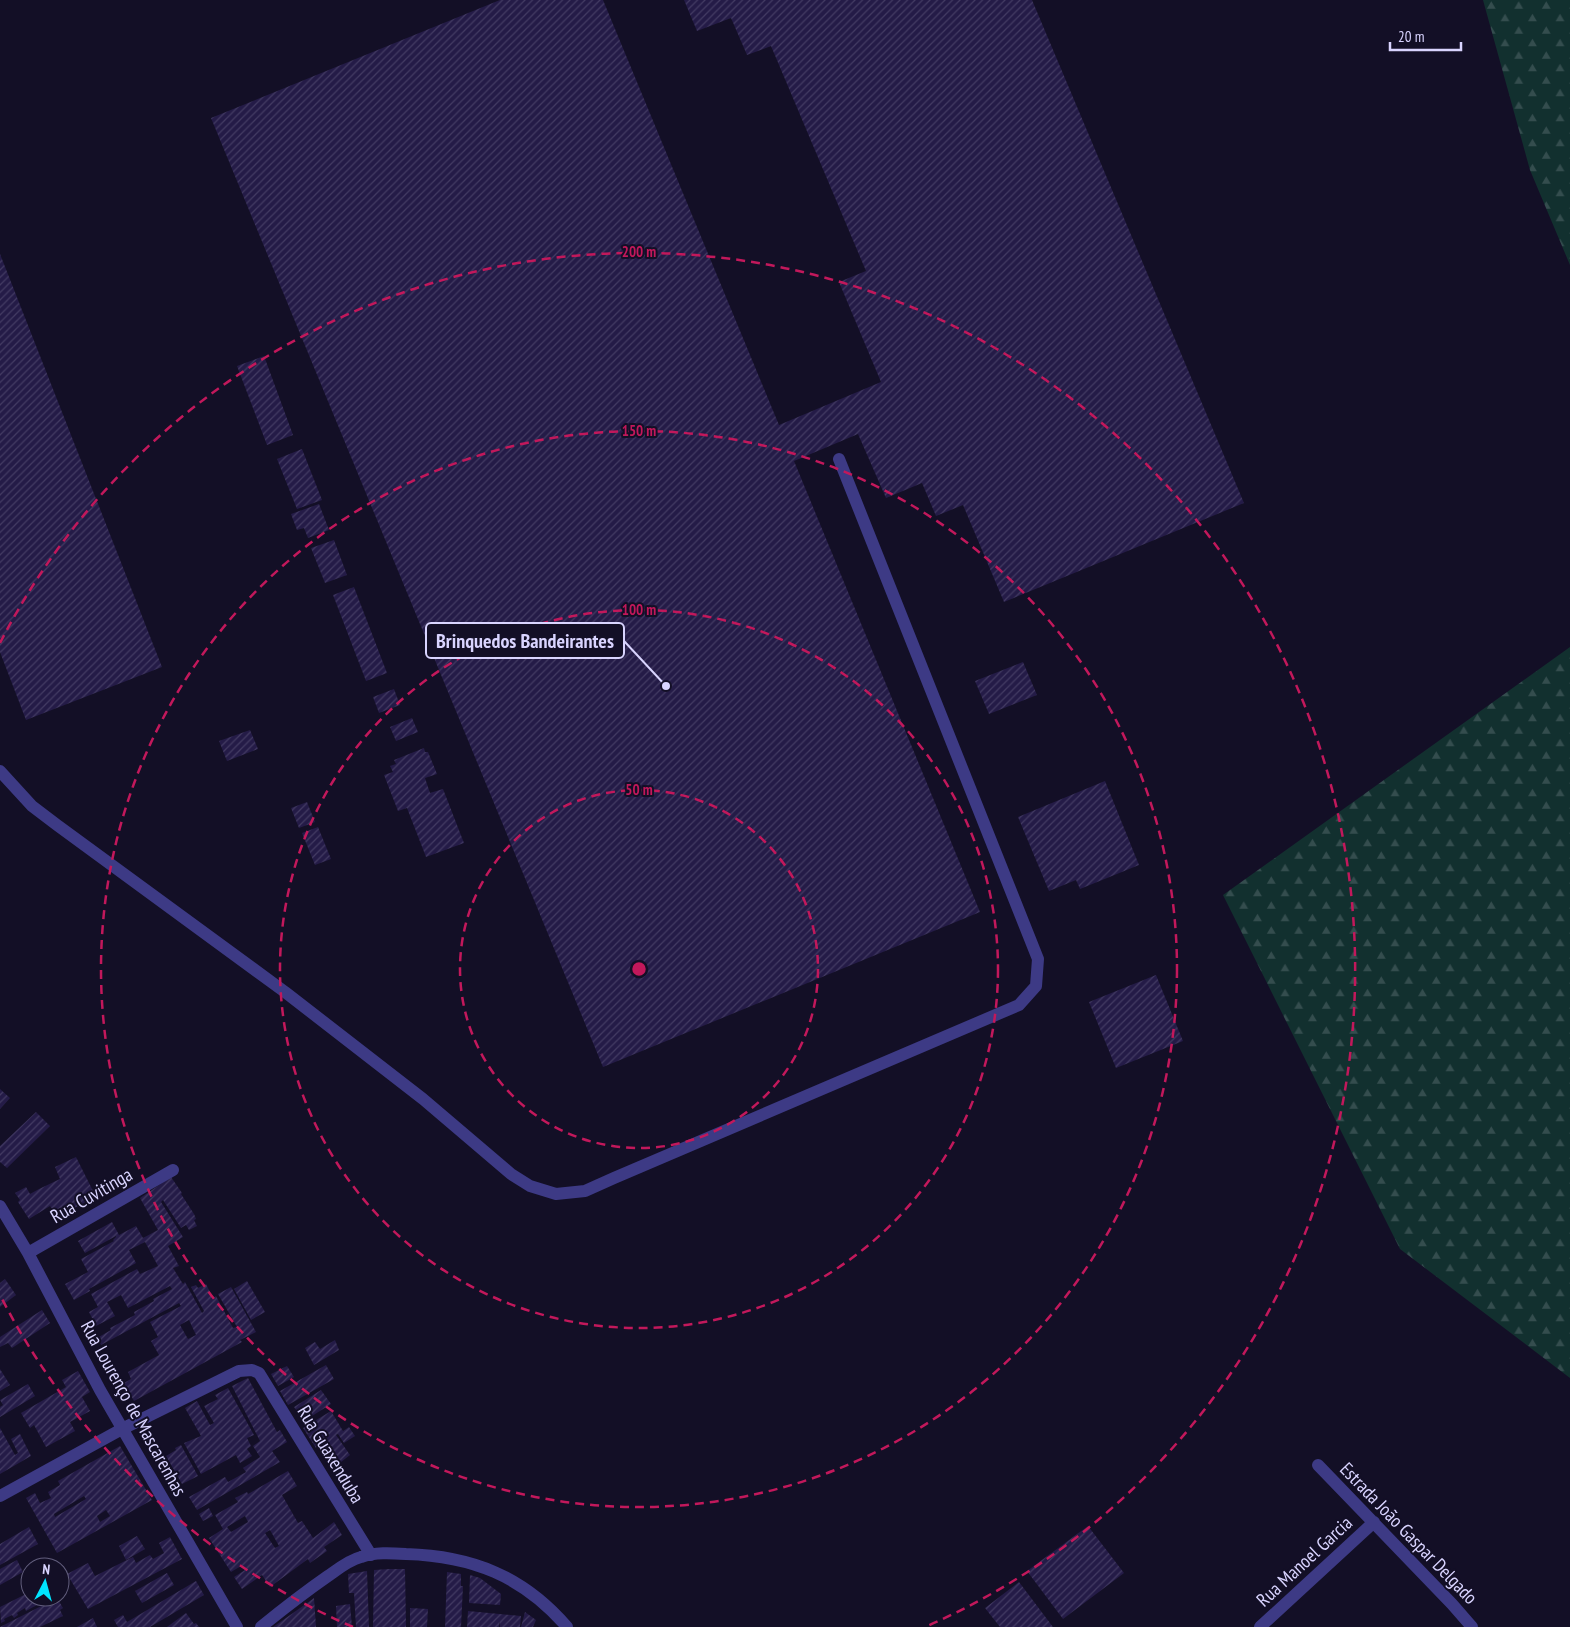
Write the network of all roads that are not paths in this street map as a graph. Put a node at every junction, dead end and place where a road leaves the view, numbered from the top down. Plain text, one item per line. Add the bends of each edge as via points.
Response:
1 (839, 459) dead end
2 (0, 771) edge
3 (173, 1170) dead end
4 (0, 1206) edge
5 (28, 1253) junction
6 (122, 1429) junction
7 (1318, 1465) dead end
8 (0, 1496) edge
9 (1374, 1522) junction
10 (371, 1555) junction
11 (237, 1627) edge
12 (262, 1627) edge
13 (567, 1627) edge
14 (1260, 1627) edge
15 (1472, 1627) edge

1 - 2 street via 1038,959 1036,986 1018,1005 586,1191 556,1194 530,1186 511,1174 423,1099 285,992 56,826 32,806
3 - 5 street, Rua Cuvitinga
4 - 5 street, Rua Lourenço de Mascarenhas
5 - 6 street, Rua Lourenço de Mascarenhas
6 - 8 street
6 - 10 street, Rua Guaxenduba via 239,1371 259,1373
6 - 11 street, Rua Lourenço de Mascarenhas
7 - 9 street, Estrada João Gaspar Delgado
9 - 14 street, Rua Manoel Garcia
9 - 15 street, Estrada João Gaspar Delgado
10 - 12 street via 346,1564
10 - 13 street via 427,1554 465,1560 489,1568 544,1603

